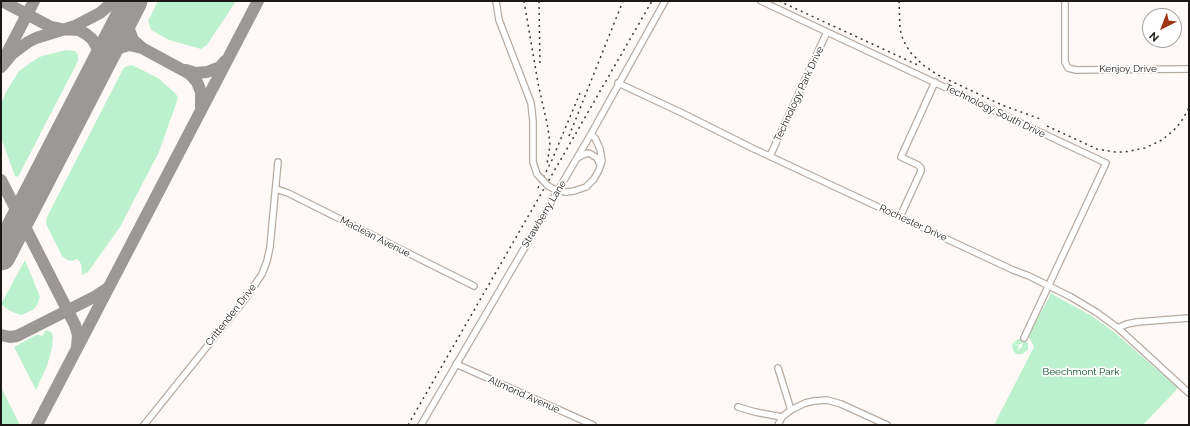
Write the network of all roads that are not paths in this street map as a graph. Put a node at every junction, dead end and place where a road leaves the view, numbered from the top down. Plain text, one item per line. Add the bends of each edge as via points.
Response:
1 (496, 1) edge
2 (665, 1) edge
3 (761, 1) edge
4 (1065, 1) edge
5 (827, 32) junction
6 (1189, 69) edge
7 (935, 82) junction
8 (618, 83) junction
9 (591, 134) junction
10 (770, 156) junction
11 (577, 158) junction
12 (278, 162) dead end
13 (601, 166) junction
14 (276, 189) junction
15 (900, 217) junction
16 (474, 286) dead end
17 (1048, 287) junction
18 (1189, 318) edge
19 (1118, 328) junction
20 (1024, 338) dead end
21 (456, 364) junction
22 (778, 368) dead end
23 (1189, 393) edge
24 (738, 407) dead end
25 (791, 410) junction
26 (782, 417) junction
27 (884, 424) edge
28 (144, 425) edge
29 (421, 425) edge
30 (593, 425) edge
31 (778, 425) edge

1 - 13 street, bridge via 499,20 531,103 533,162 542,182 550,188 574,191 586,187
2 - 8 street, Strawberry Lane
3 - 5 street, Technology South Drive
4 - 6 street, Kenjoy Drive via 1067,67 1076,70
5 - 7 street, Technology South Drive
5 - 10 street, Technology Park Drive
7 - 15 street via 901,157 918,165 921,171
7 - 17 street, Technology South Drive via 1106,163
8 - 9 street, Strawberry Lane
8 - 10 street, Rochester Drive
9 - 11 street, Strawberry Lane
9 - 13 street via 600,149
10 - 15 street, Rochester Drive
11 - 13 street via 589,154 597,158
11 - 21 street, Strawberry Lane
12 - 14 street, Crittenden Drive
14 - 16 street, Maclean Avenue
14 - 28 street, Crittenden Drive via 270,247 262,274 246,298
15 - 17 street, Rochester Drive
17 - 19 street, Rochester Drive via 1083,304
17 - 20 street
18 - 19 street via 1137,322
19 - 23 street, Rochester Drive
21 - 29 street, Strawberry Lane
21 - 30 street, Allmond Avenue
22 - 25 street
24 - 26 street
25 - 26 street
25 - 27 street via 805,403 827,400
26 - 31 street

